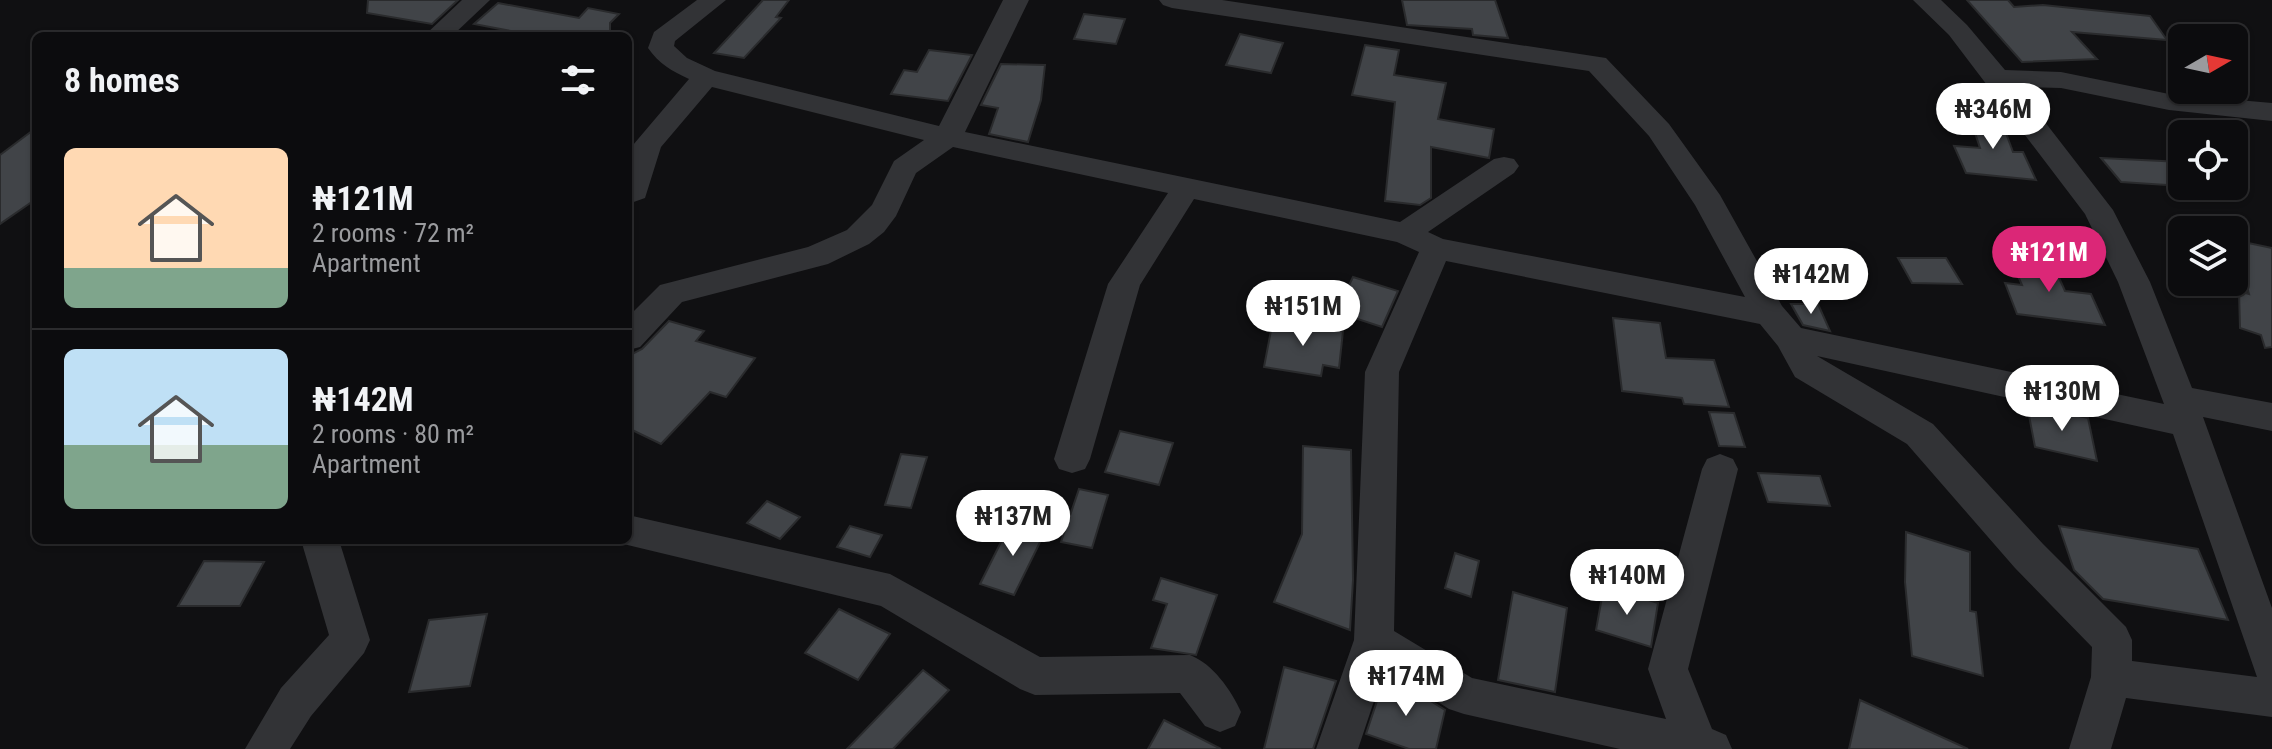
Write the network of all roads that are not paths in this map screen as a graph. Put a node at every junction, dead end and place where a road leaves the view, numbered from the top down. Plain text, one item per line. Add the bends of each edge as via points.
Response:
1 (477, 0) edge
2 (713, 0) edge
3 (1016, 0) edge
4 (1172, 0) edge
5 (1926, 0) edge
6 (441, 32) edge
7 (706, 77) junction
8 (1997, 78) junction
9 (2272, 112) edge
10 (948, 137) junction
11 (1504, 166) dead end
12 (1187, 187) junction
13 (632, 192) edge
14 (1420, 240) junction
15 (1780, 326) junction
16 (632, 334) edge
17 (2183, 411) junction
18 (2272, 417) edge
19 (1072, 459) dead end
20 (1720, 469) dead end
21 (632, 532) edge
22 (321, 544) edge
23 (1374, 640) junction
24 (2272, 665) edge
25 (2112, 677) junction
26 (2272, 698) edge
27 (1220, 712) dead end
28 (1704, 748) edge
29 (266, 749) edge
30 (1337, 749) edge
31 (2090, 749) edge

1 - 6 street
2 - 7 street via 663,38 661,48 678,64
3 - 10 street
4 - 15 street via 1597,64 1659,130 1709,202
5 - 8 street
7 - 10 street
7 - 13 street via 647,145
8 - 9 street via 2061,80 2169,102
8 - 17 street via 2098,210 2134,282
10 - 12 street
10 - 16 street via 904,168 885,209 858,237 772,270 671,293
11 - 14 street
12 - 14 street
12 - 19 street via 1124,284
14 - 15 street
14 - 23 street via 1382,372
15 - 17 street
15 - 25 street via 1807,368 1920,434 2112,640
17 - 18 street
17 - 24 street
20 - 28 street via 1668,669
21 - 27 street via 890,591 1035,676 1190,674
22 - 29 street via 350,640 296,702
23 - 28 street via 1464,695
23 - 30 street
25 - 26 street
25 - 31 street

